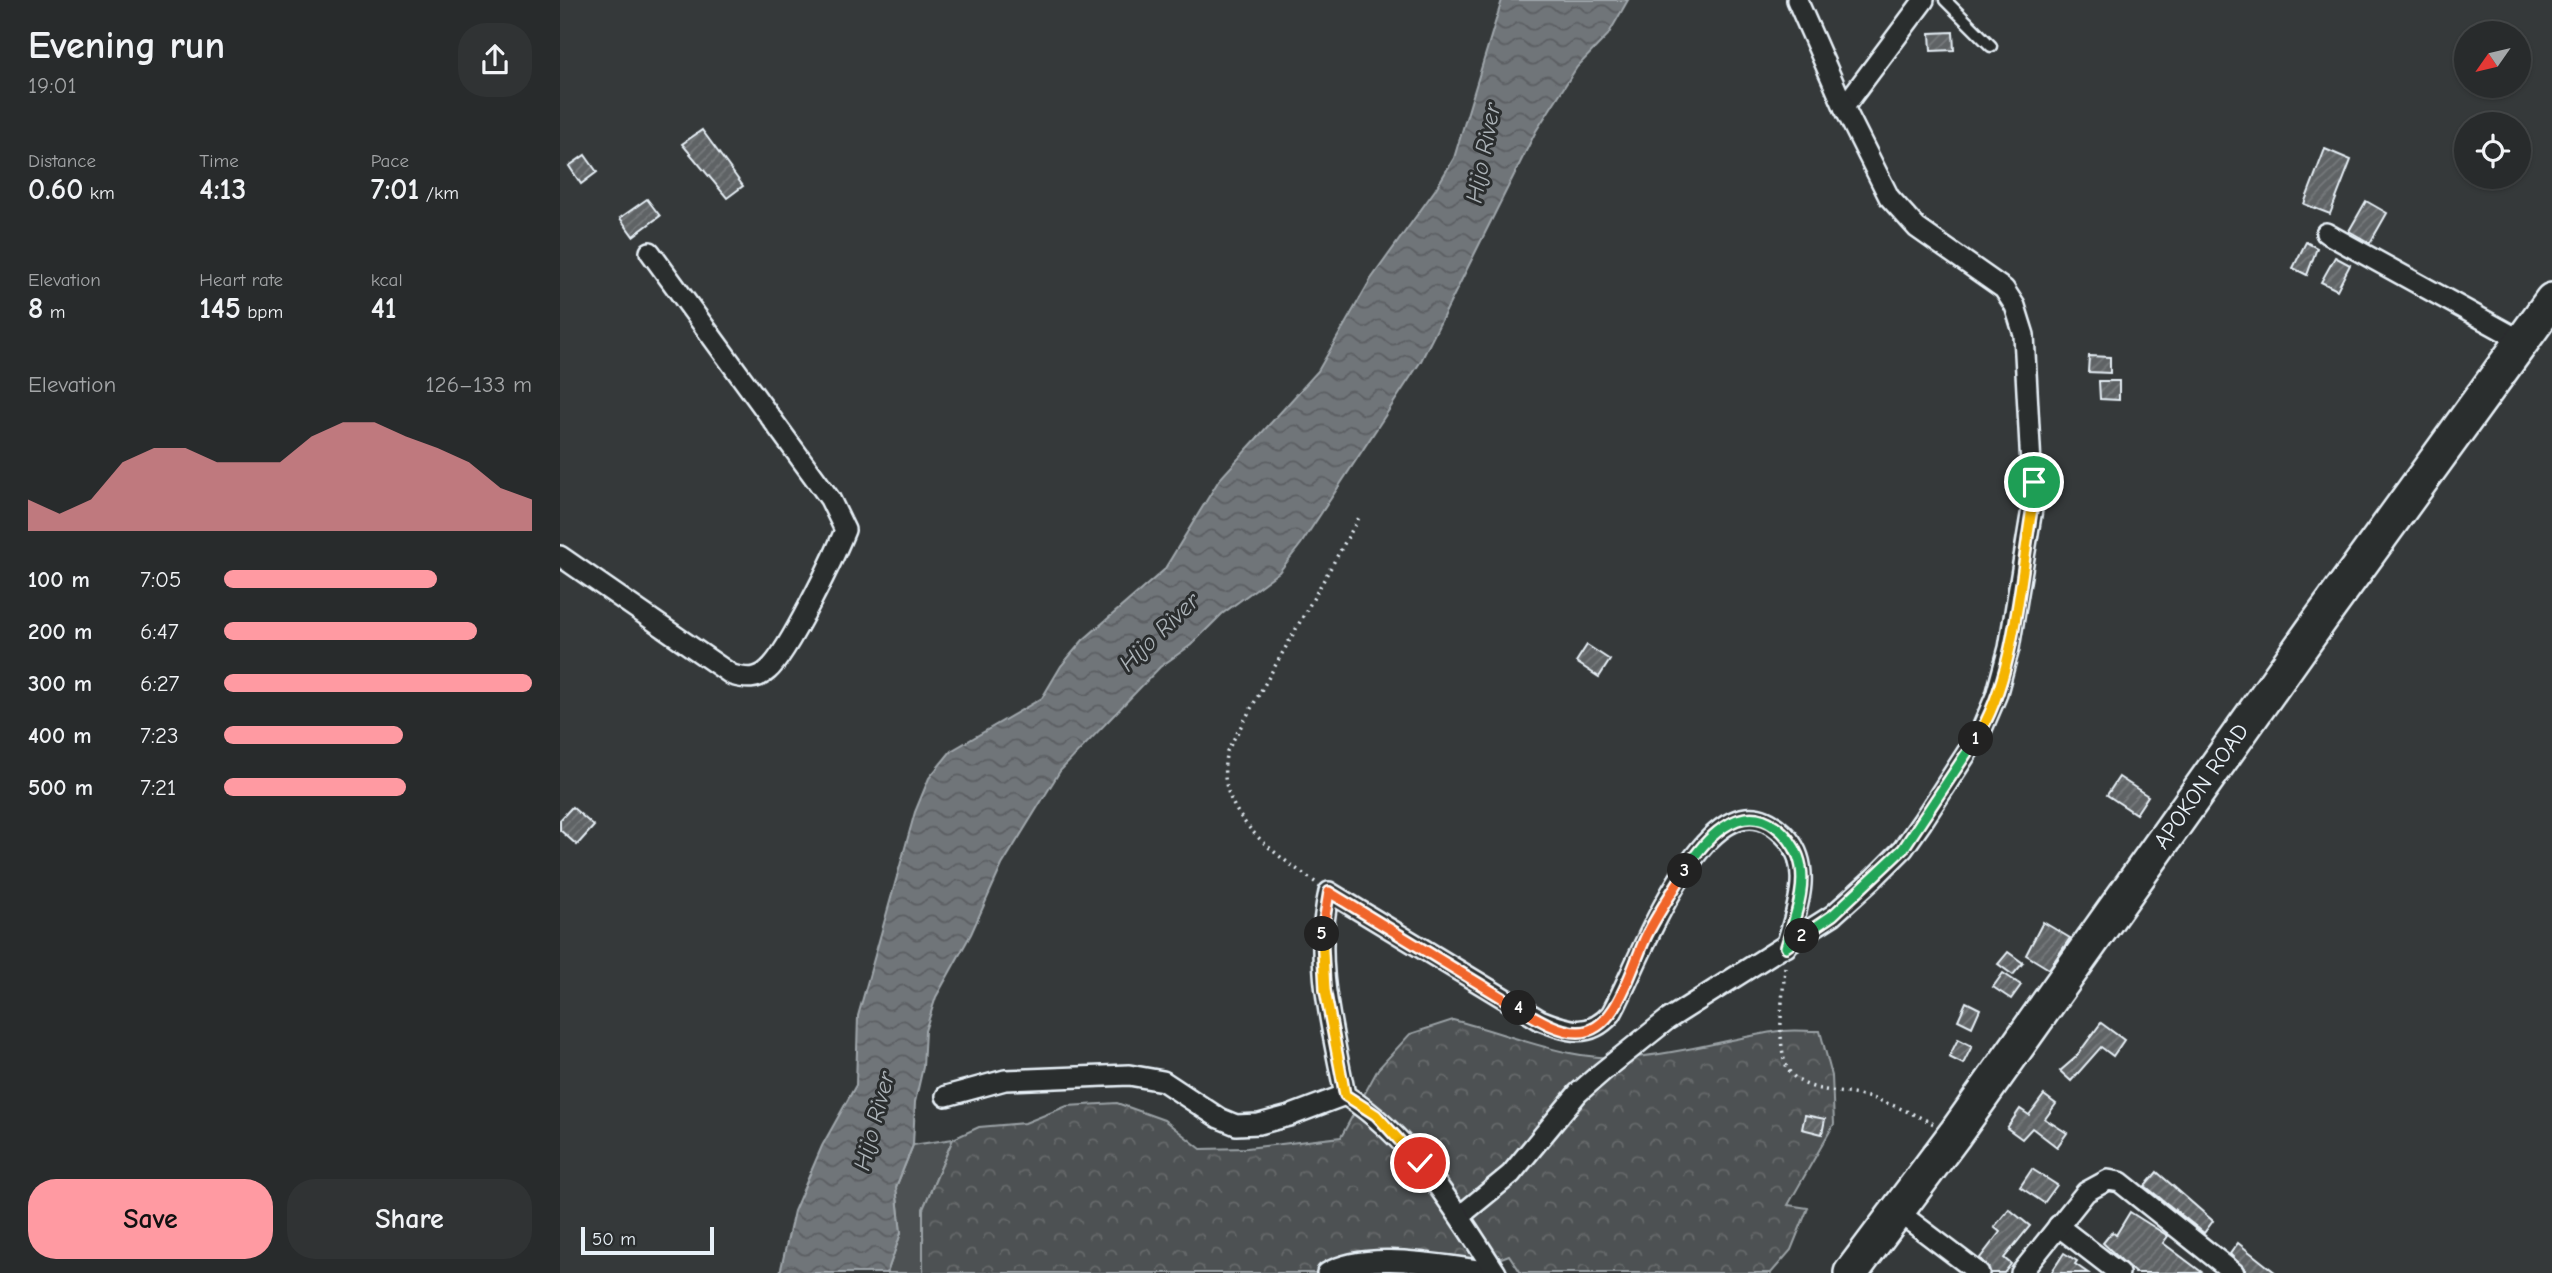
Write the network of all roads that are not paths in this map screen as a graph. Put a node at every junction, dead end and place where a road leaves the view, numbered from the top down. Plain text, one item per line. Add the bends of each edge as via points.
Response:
1 (1797, 0) edge
2 (1924, 0) edge
3 (1945, 0) edge
4 (1991, 46) dead end
5 (1844, 107) junction
6 (2326, 233) dead end
7 (650, 252) dead end
8 (2552, 300) edge
9 (2537, 336) edge
10 (560, 556) edge
11 (1786, 947) junction
12 (1345, 1095) junction
13 (946, 1096) dead end
14 (1461, 1214) junction
15 (1905, 1217) junction
16 (2058, 1226) junction
17 (1495, 1272) edge
18 (1327, 1273) edge
19 (1851, 1273) edge
20 (1875, 1273) edge
21 (1979, 1273) edge
22 (2021, 1273) edge
23 (2119, 1273) edge
24 (2234, 1273) edge

1 - 5 street
2 - 5 street
3 - 4 lane
5 - 11 street via 1889,197 1917,228 2004,289 2015,306 2024,335 2033,503 2008,648 1982,731 1903,849 1833,915
6 - 9 street
7 - 10 street via 830,499 845,530 787,645 770,669 747,679 732,675
8 - 9 highway, APOKON ROAD
9 - 15 highway, APOKON ROAD via 2218,792
9 - 15 highway, APOKON ROAD via 2320,620 1955,1134
11 - 12 street via 1798,903 1799,857 1777,828 1762,818 1733,821 1689,864 1648,932 1611,1014 1602,1024 1579,1032 1563,1030 1530,1014 1329,892 1322,946 1331,1028
11 - 14 street via 1719,984 1602,1072 1578,1093 1511,1174
12 - 13 street via 1289,1116 1236,1125 1163,1081 1129,1075 1005,1080
12 - 14 street via 1397,1135
14 - 17 street
15 - 19 highway, APOKON ROAD
15 - 20 highway, APOKON ROAD
15 - 21 street
16 - 22 street
16 - 23 street
16 - 24 street via 2096,1184 2120,1182
17 - 18 street via 1367,1259

